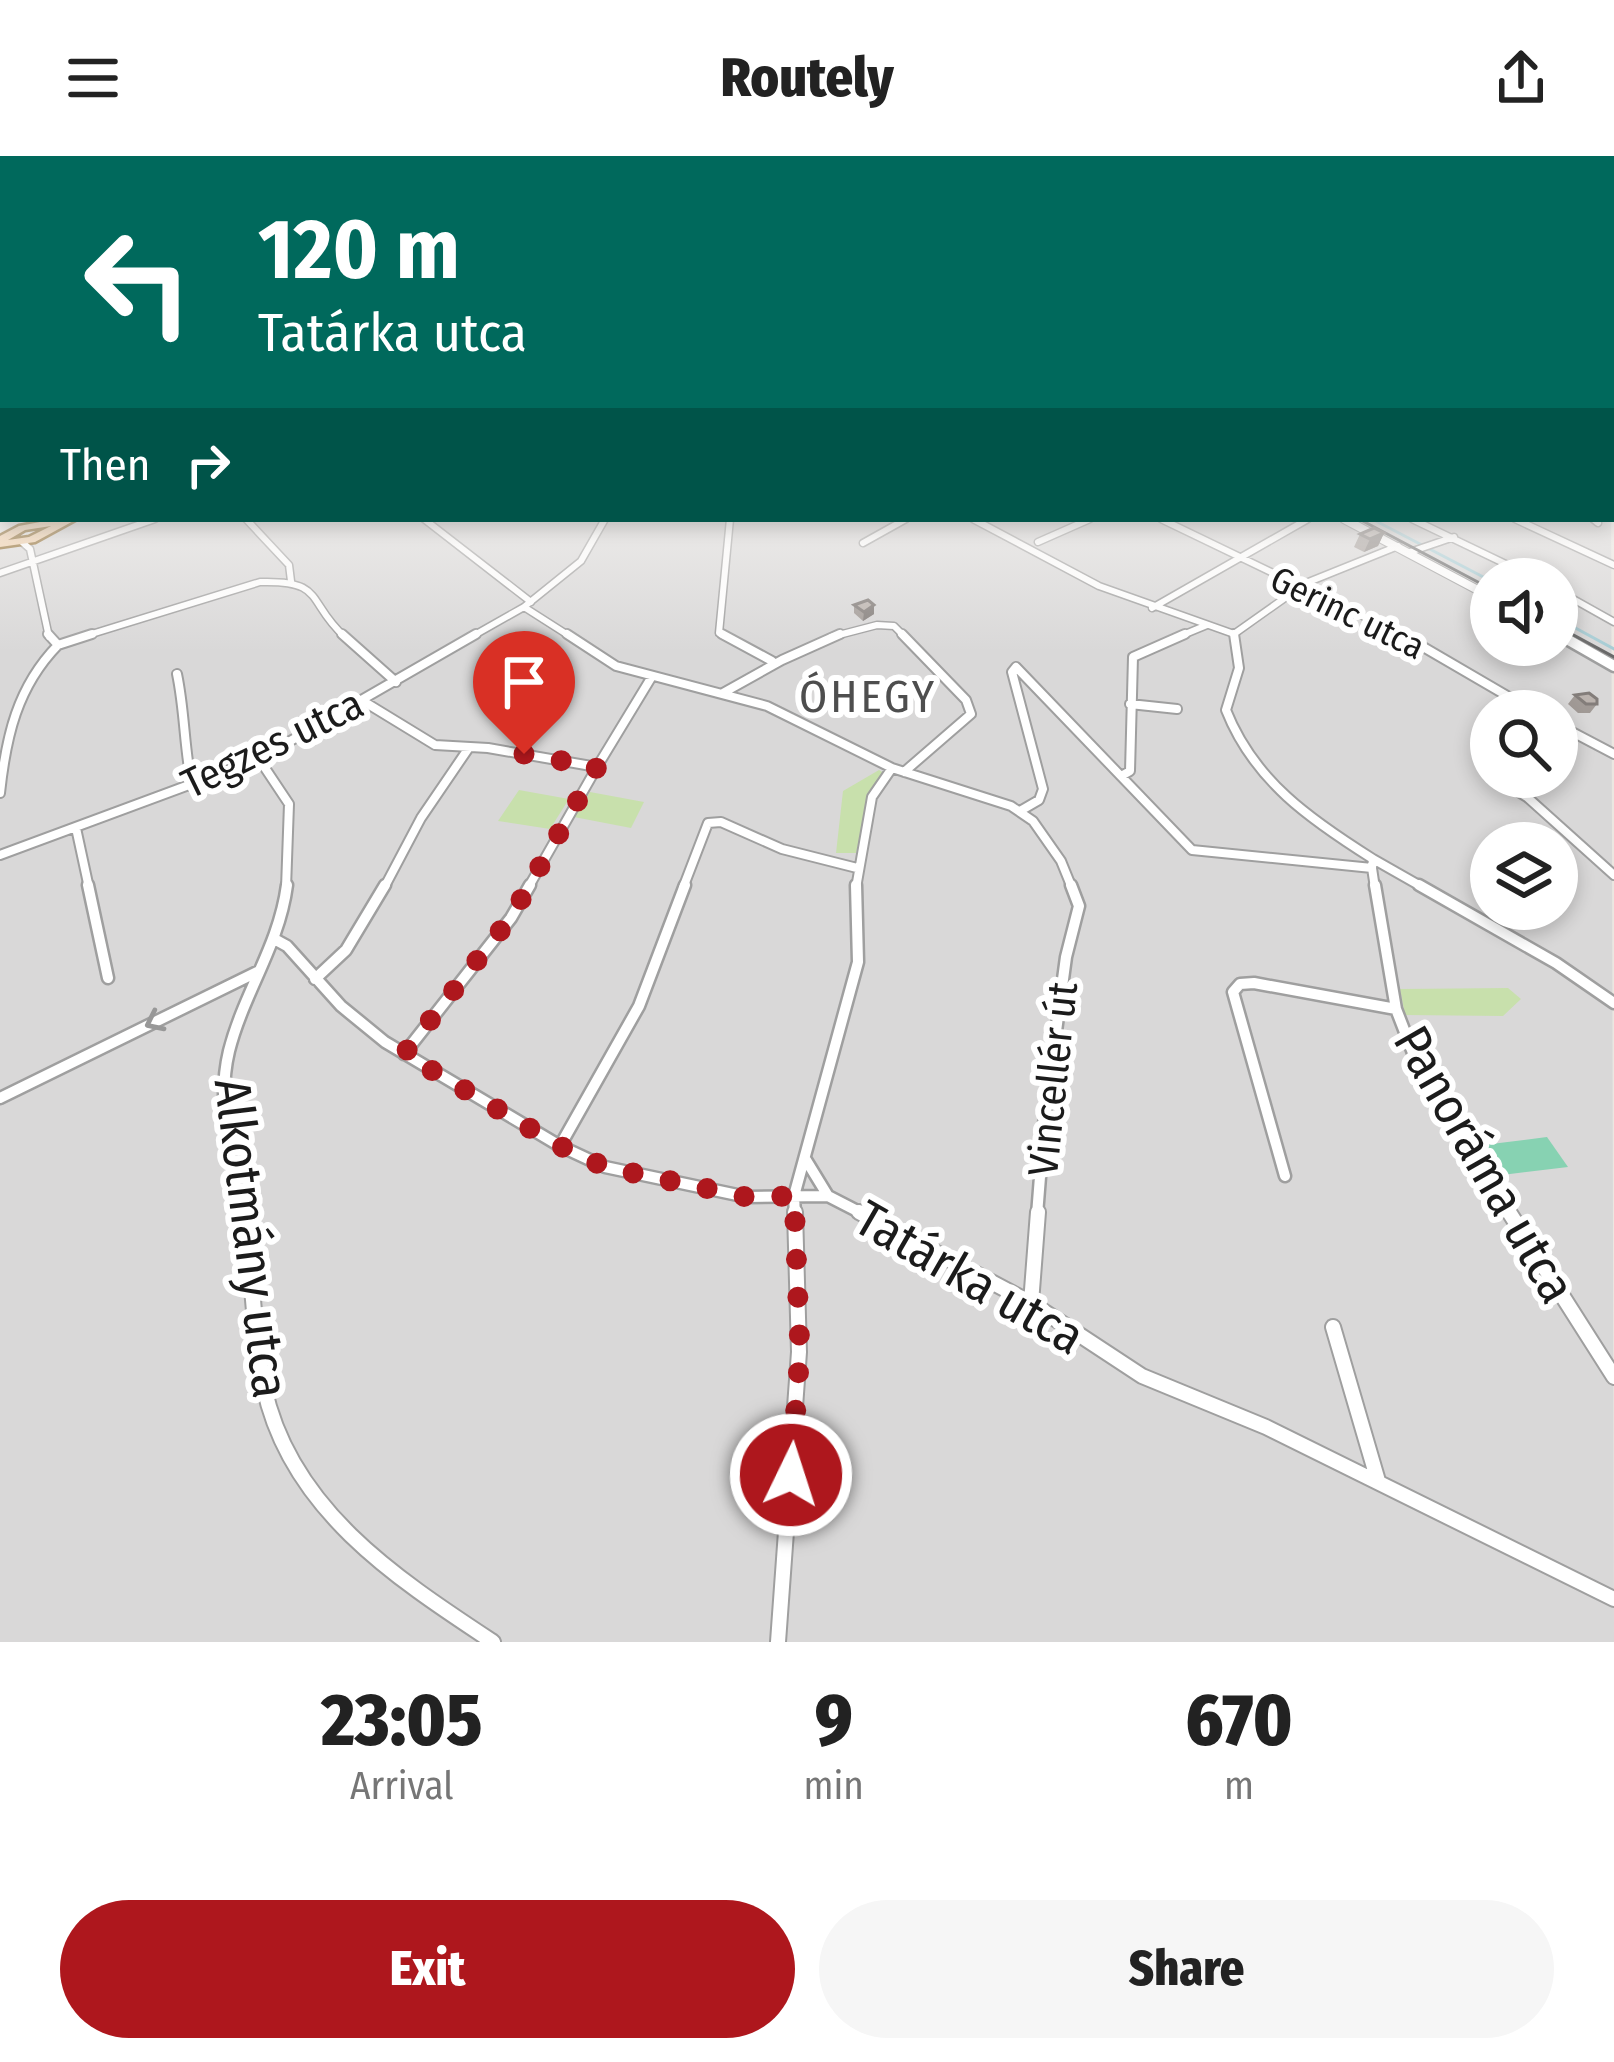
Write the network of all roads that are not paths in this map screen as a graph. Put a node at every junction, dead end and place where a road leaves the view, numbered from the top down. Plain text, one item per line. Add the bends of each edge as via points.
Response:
1 (64, 522) edge
2 (147, 522) edge
3 (249, 522) edge
4 (428, 522) edge
5 (603, 522) edge
6 (730, 522) edge
7 (902, 522) edge
8 (978, 522) edge
9 (1083, 522) edge
10 (1167, 522) edge
11 (1303, 522) edge
12 (1350, 522) edge
13 (1419, 522) edge
14 (1522, 522) edge
15 (1454, 536) junction
16 (22, 539) edge
17 (1038, 542) dead end
18 (862, 543) dead end
19 (1398, 546) junction
20 (1410, 552) junction
21 (1497, 558) edge
22 (1237, 560) junction
23 (34, 562) junction
24 (1614, 565) edge
25 (0, 574) edge
26 (291, 581) junction
27 (1470, 585) edge
28 (1302, 586) junction
29 (1578, 602) edge
30 (527, 604) junction
31 (1152, 608) junction
32 (1614, 622) edge
33 (1207, 626) junction
34 (1234, 634) junction
35 (58, 644) junction
36 (1578, 646) edge
37 (772, 661) junction
38 (1614, 666) edge
39 (177, 674) dead end
40 (651, 678) junction
41 (396, 682) junction
42 (1497, 690) edge
43 (723, 693) junction
44 (363, 701) junction
45 (1130, 704) junction
46 (1177, 709) dead end
47 (1578, 735) edge
48 (468, 749) junction
49 (1614, 754) edge
50 (259, 759) junction
51 (597, 767) junction
52 (892, 768) junction
53 (904, 772) junction
54 (1123, 775) junction
55 (1, 782) edge
56 (192, 786) junction
57 (0, 794) edge
58 (1530, 798) edge
59 (1020, 811) junction
60 (76, 828) junction
61 (0, 855) edge
62 (1372, 864) junction
63 (856, 868) junction
64 (1614, 875) edge
65 (276, 940) junction
66 (259, 971) junction
67 (108, 978) dead end
68 (315, 979) junction
69 (1614, 1003) edge
70 (1396, 1009) junction
71 (404, 1054) junction
72 (0, 1098) edge
73 (560, 1146) junction
74 (806, 1159) junction
75 (1286, 1176) dead end
76 (794, 1196) junction
77 (828, 1196) junction
78 (1030, 1303) junction
79 (1333, 1327) dead end
80 (1614, 1377) edge
81 (1378, 1481) junction
82 (1614, 1599) edge
83 (493, 1642) edge
84 (778, 1642) edge

1 - 16 main road
2 - 23 street
3 - 26 street via 289,566
4 - 30 street
5 - 30 street, Tegzes utca via 581,562
6 - 37 street via 719,633
7 - 18 street
8 - 31 street via 1026,554
9 - 17 street
10 - 22 street, Gerinc utca
11 - 22 street
12 - 19 street
13 - 15 street
14 - 24 street
15 - 20 street
15 - 21 street
16 - 23 street
19 - 20 street
19 - 28 street
20 - 27 street
22 - 28 street, Gerinc utca
22 - 31 street
23 - 25 street
23 - 35 street via 49,638
26 - 35 street via 260,582
26 - 41 street via 308,588 338,631
28 - 34 street
28 - 42 street, Gerinc utca
29 - 32 street
30 - 40 street via 600,659
30 - 41 street, Tegzes utca
31 - 33 street
33 - 34 street
33 - 45 street via 1132,657
34 - 62 street via 1239,668 1226,710 1247,758
35 - 55 street via 17,702
36 - 38 street
37 - 43 street
37 - 53 street via 880,624 901,631 971,714
39 - 56 street
40 - 43 street
40 - 51 street
41 - 44 street, Tegzes utca
43 - 52 street
44 - 48 street via 418,740
44 - 50 street, Tegzes utca
45 - 46 street
45 - 54 street via 1130,771
47 - 49 street
48 - 51 street
48 - 68 street via 425,808 365,927
50 - 56 street, Tegzes utca
50 - 65 street, Alkotmány utca via 290,805
51 - 71 street via 511,917
52 - 53 street
52 - 63 street via 872,796
53 - 59 street
54 - 59 street via 1016,667 1043,789
54 - 62 street via 1192,850
55 - 57 street
56 - 60 street, Tegzes utca
58 - 64 street
59 - 78 street, Vincellér út via 1061,861 1079,906 1046,1113
60 - 61 street, Tegzes utca
60 - 67 street
62 - 69 street via 1556,962
62 - 70 street, Panoráma utca
63 - 73 street via 708,823 639,1006
63 - 74 street via 858,962
65 - 66 street, Alkotmány utca
65 - 68 street, Tatárka utca
66 -> 72 street
66 - 83 street, Alkotmány utca via 225,1089 267,1399 295,1462 345,1536
68 - 71 street, Tatárka utca
70 - 75 street via 1254,983 1233,992
70 - 80 street, Panoráma utca via 1415,1058
71 - 73 street, Tatárka utca
73 - 76 street, Tatárka utca via 605,1167 710,1190
74 - 76 street
74 - 77 street
76 - 77 street, Tatárka utca
76 - 84 street via 800,1352
77 - 78 street, Tatárka utca
78 - 81 street, Tatárka utca via 1142,1376
79 - 81 street
81 - 82 street, Tatárka utca

